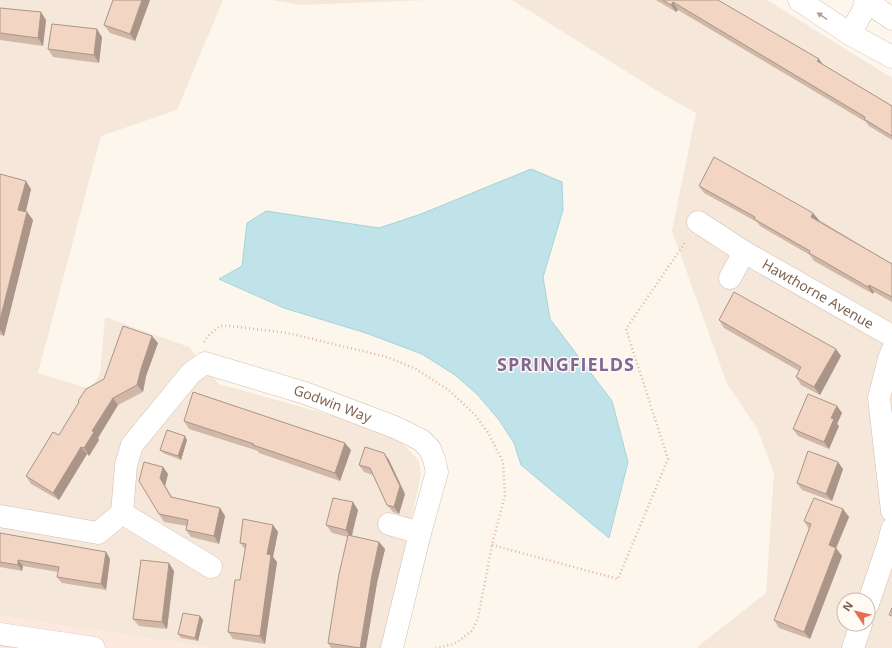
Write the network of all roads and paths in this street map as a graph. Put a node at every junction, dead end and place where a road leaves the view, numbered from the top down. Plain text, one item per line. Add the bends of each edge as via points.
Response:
1 (800, 0) edge
2 (867, 0) edge
3 (892, 19) edge
4 (850, 34) junction
5 (892, 57) edge
6 (698, 222) joint
7 (744, 252) junction
8 (730, 278) dead end
9 (892, 336) edge
10 (892, 351) edge
11 (890, 480) edge
12 (892, 511) edge
13 (122, 513) junction
14 (0, 516) edge
15 (389, 524) dead end
16 (892, 529) edge
17 (420, 533) junction
18 (492, 546) dead end
19 (211, 567) dead end
20 (872, 592) edge
21 (858, 632) edge
22 (0, 634) edge
23 (94, 648) edge
24 (392, 648) edge
25 (853, 648) edge

4 -> 1 street
2 - 3 street
2 - 4 street
4 - 5 street
6 - 7 street, Hawthorne Avenue
6 - 18 path via 626,329 668,459 618,579
7 - 8 street
7 - 9 street, Hawthorne Avenue
10 - 11 street via 879,398
11 - 12 street
13 - 14 street via 98,532
13 - 17 street, Godwin Way via 126,465 132,445 191,373 204,363 304,393 397,428 421,440 430,449 437,472
13 - 19 street
15 - 17 street
16 - 20 street
17 - 24 street, Godwin Way
21 - 25 street
22 - 23 street

